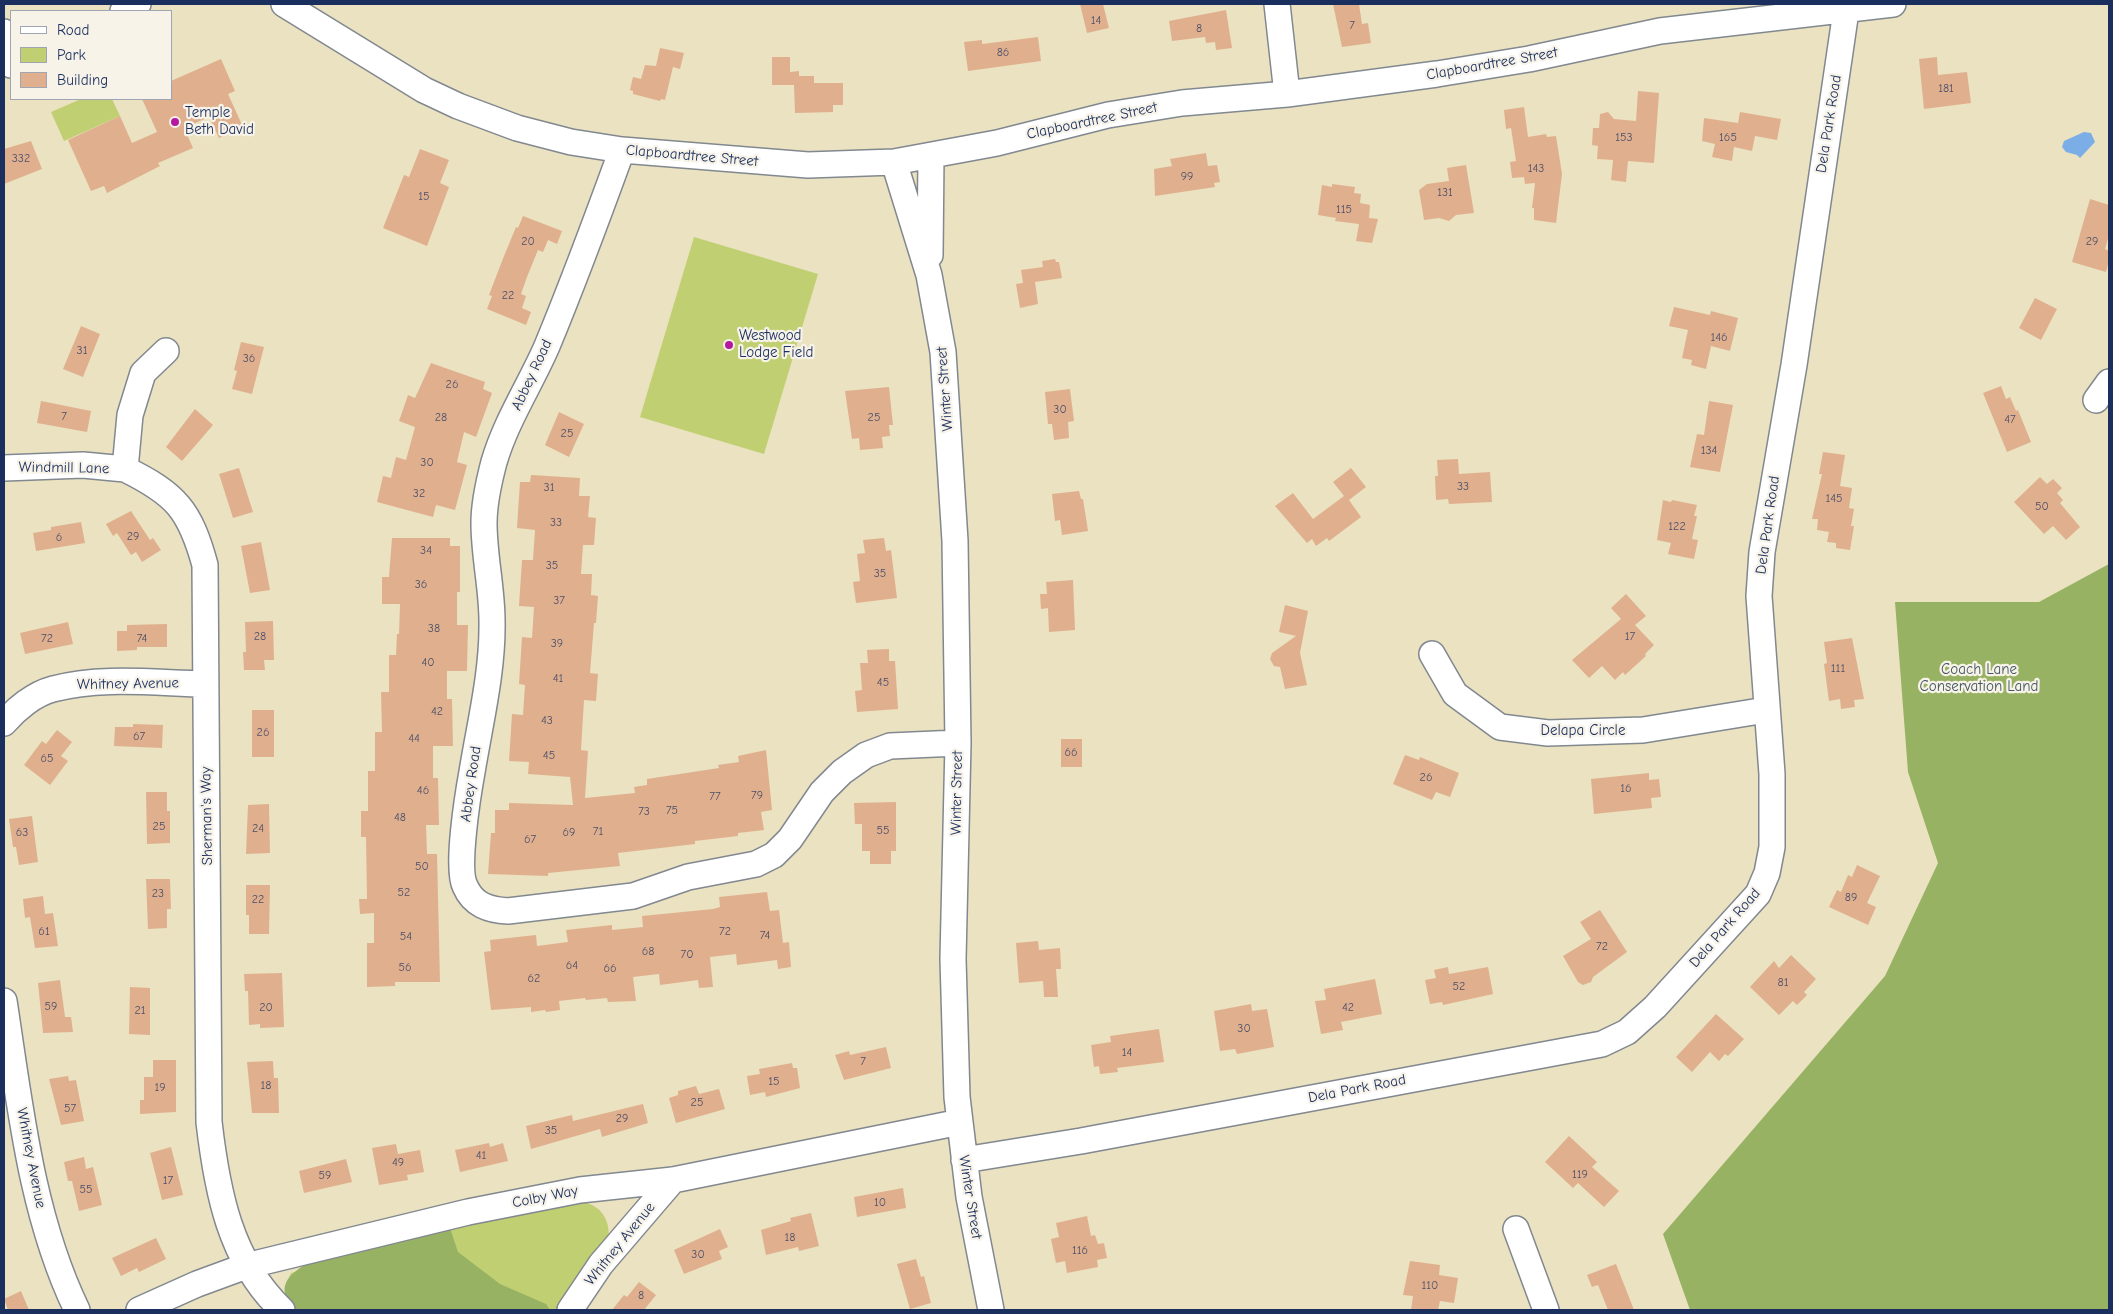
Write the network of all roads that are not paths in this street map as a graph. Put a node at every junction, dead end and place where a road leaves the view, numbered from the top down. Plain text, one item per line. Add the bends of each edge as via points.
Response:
1 (138, 4) edge
2 (284, 4) edge
3 (1277, 4) edge
4 (1893, 4) edge
5 (125, 10) edge
6 (1846, 11) junction
7 (310, 14) edge
8 (4, 32) edge
9 (10, 60) edge
10 (1288, 94) junction
11 (622, 150) junction
12 (931, 157) junction
13 (894, 162) junction
14 (929, 275) junction
15 (166, 351) dead end
16 (4, 468) edge
17 (125, 469) junction
18 (1432, 654) dead end
19 (205, 684) junction
20 (1766, 710) junction
21 (4, 723) edge
22 (958, 743) junction
23 (4, 1001) edge
24 (960, 1122) junction
25 (964, 1160) junction
26 (673, 1180) junction
27 (1516, 1230) dead end
28 (246, 1266) junction
29 (77, 1310) edge
30 (139, 1310) edge
31 (282, 1310) edge
32 (570, 1310) edge
33 (991, 1310) edge
34 (1546, 1310) edge

1 - 5 street
2 - 7 street, Clapboardtree Street
3 - 10 street
4 - 6 street, Clapboardtree Street
6 - 10 street, Clapboardtree Street via 1660,31 1529,59
6 - 20 street, Dela Park Road via 1794,365 1762,552 1759,596
7 - 11 street, Clapboardtree Street via 424,90 494,121 571,142
8 - 9 street
10 - 12 street, Clapboardtree Street via 1182,103 1108,115
11 - 13 street, Clapboardtree Street via 808,165
11 - 22 street, Abbey Road via 546,348 505,431 494,462 484,522 492,622 487,683 462,851 464,885 477,902 489,910 508,911 634,896 688,877 756,864 774,855 822,792 866,755 890,746
12 - 13 street, Clapboardtree Street
12 - 14 street, Winter Street
13 - 14 street, Winter Street
14 - 22 street, Winter Street via 943,352 955,541
15 - 17 street via 143,373 130,415
16 - 17 street, Windmill Lane via 83,465
17 - 19 street, Sherman's Way via 152,483 182,508 197,538 205,566
18 - 20 street, Delapa Circle via 1456,694 1500,727 1548,733 1643,730
19 - 21 street, Whitney Avenue via 90,682 51,689 23,704
19 - 28 street, Sherman's Way via 209,1122 215,1174 232,1235
20 - 25 street, Dela Park Road via 1772,774 1772,848 1758,894 1655,1007 1627,1032 1602,1044
22 - 24 street, Winter Street via 953,959
23 - 29 street, Whitney Avenue via 40,1206 51,1250
24 - 25 street, Winter Street
24 - 26 street, Colby Way
25 - 33 street, Winter Street
26 - 28 street, Colby Way via 580,1190 477,1210
26 - 32 street, Whitney Avenue via 601,1264
27 - 34 street
28 - 30 street, Colby Way
28 - 31 street, Sherman's Way via 268,1297

